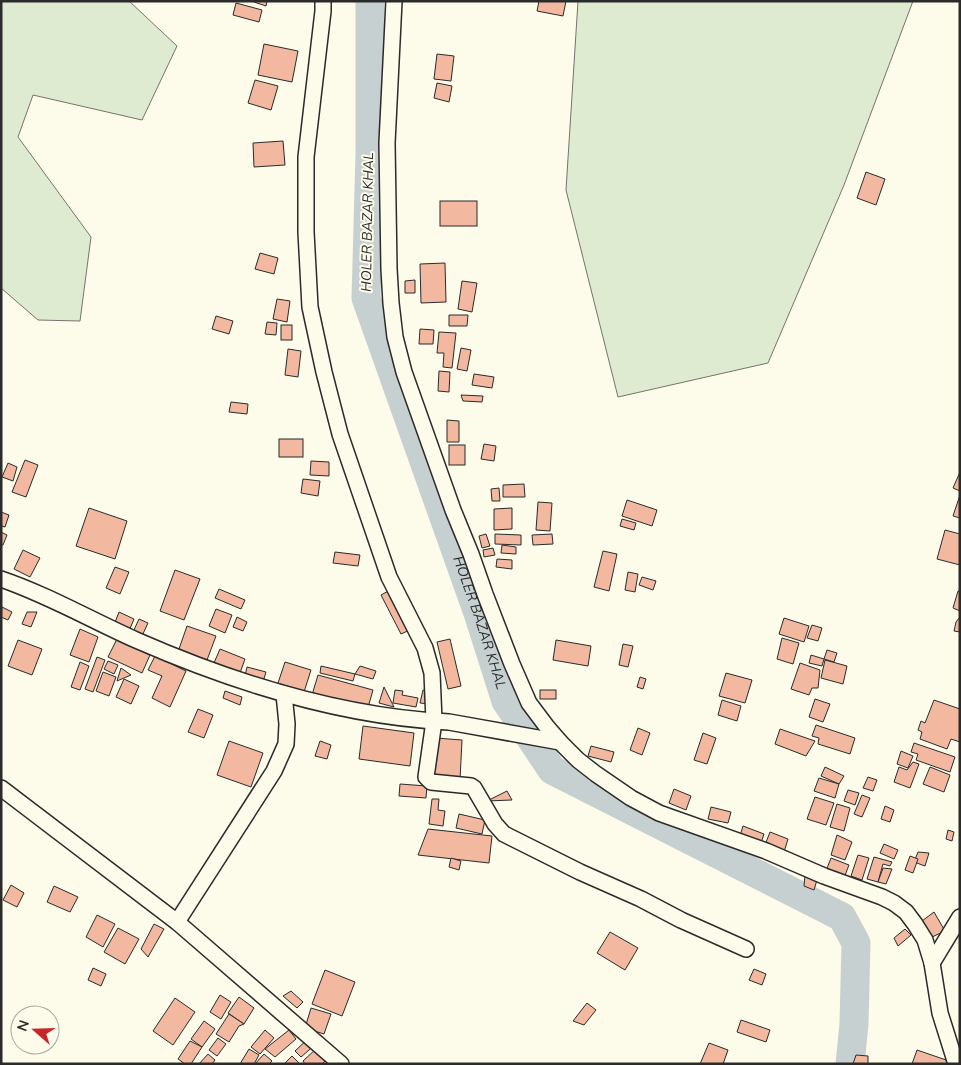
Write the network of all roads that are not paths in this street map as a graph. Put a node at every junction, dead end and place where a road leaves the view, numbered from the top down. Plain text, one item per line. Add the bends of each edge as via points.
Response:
1 (323, 1) edge
2 (394, 1) edge
3 (1, 580) edge
4 (284, 694) junction
5 (434, 721) junction
6 (554, 741) junction
7 (1, 788) edge
8 (960, 917) edge
9 (177, 922) junction
10 (746, 949) dead end
11 (932, 963) junction
12 (341, 1064) edge
13 (956, 1064) edge

1 - 5 street via 306,157 310,307 340,434 389,577 425,648 432,673
2 - 6 street via 387,153 389,269 395,337 452,510 512,664 529,703
3 - 4 street via 22,586 205,668
4 - 5 street via 368,713
4 - 9 street via 286,744 274,771
5 - 6 street
5 - 10 street via 426,777 431,782 471,786 504,834
6 - 11 street via 631,798 659,812 766,850 894,903 915,924 925,940
7 - 9 street
8 - 11 street
9 - 12 street
11 - 13 street via 940,1013

